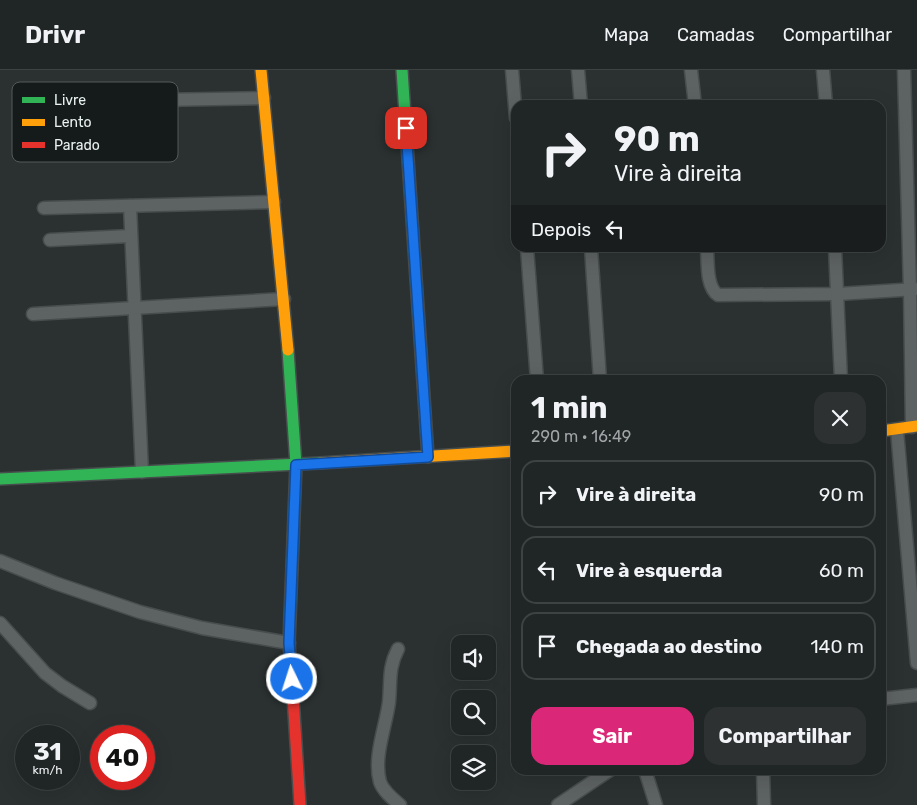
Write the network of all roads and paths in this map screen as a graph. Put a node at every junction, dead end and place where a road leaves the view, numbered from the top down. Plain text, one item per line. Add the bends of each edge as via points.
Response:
1 (261, 70) edge
2 (402, 70) edge
3 (512, 70) edge
4 (578, 70) edge
5 (691, 70) edge
6 (823, 70) edge
7 (904, 70) edge
8 (264, 98) junction
9 (178, 100) edge
10 (514, 100) edge
11 (580, 100) edge
12 (694, 100) edge
13 (826, 100) edge
14 (274, 202) junction
15 (130, 206) junction
16 (44, 208) dead end
17 (130, 236) junction
18 (50, 240) dead end
19 (527, 252) edge
20 (591, 252) edge
21 (707, 252) edge
22 (835, 252) edge
23 (914, 289) edge
24 (838, 294) junction
25 (284, 299) junction
26 (135, 308) junction
27 (34, 314) dead end
28 (537, 375) edge
29 (600, 375) edge
30 (841, 375) edge
31 (914, 427) edge
32 (897, 430) junction
33 (886, 431) edge
34 (511, 451) edge
35 (428, 457) junction
36 (296, 465) junction
37 (142, 472) junction
38 (0, 479) edge
39 (0, 561) edge
40 (0, 623) edge
41 (289, 643) junction
42 (398, 649) dead end
43 (917, 663) edge
44 (917, 695) edge
45 (886, 698) edge
46 (90, 703) dead end
47 (603, 775) edge
48 (647, 775) edge
49 (763, 775) edge
50 (300, 805) edge
51 (400, 805) edge
52 (558, 805) edge
53 (656, 805) edge
54 (764, 805) edge

1 - 8 street
2 - 35 street
3 - 10 street
4 - 11 street
5 - 12 street
6 - 13 street
7 - 23 street
8 - 9 street
8 - 14 street
14 - 15 street
14 - 25 street
15 - 16 street
15 - 17 street
17 - 18 street
17 - 26 street
19 - 28 street
20 - 29 street
21 - 24 street via 710,284 718,296
22 - 24 street
23 - 24 street
23 - 31 street
24 - 30 street
25 - 26 street
25 - 36 street
26 - 27 street
26 - 37 street
31 - 32 street
32 - 33 street
32 - 43 street
34 - 35 street
35 - 36 street
36 - 37 street
36 - 41 street
37 - 38 street
39 - 41 street via 140,612 202,628
40 - 46 street via 45,673
41 - 50 street
42 - 51 street via 392,660 378,770 381,784
44 - 45 street
47 - 52 street
48 - 53 street
49 - 54 street

